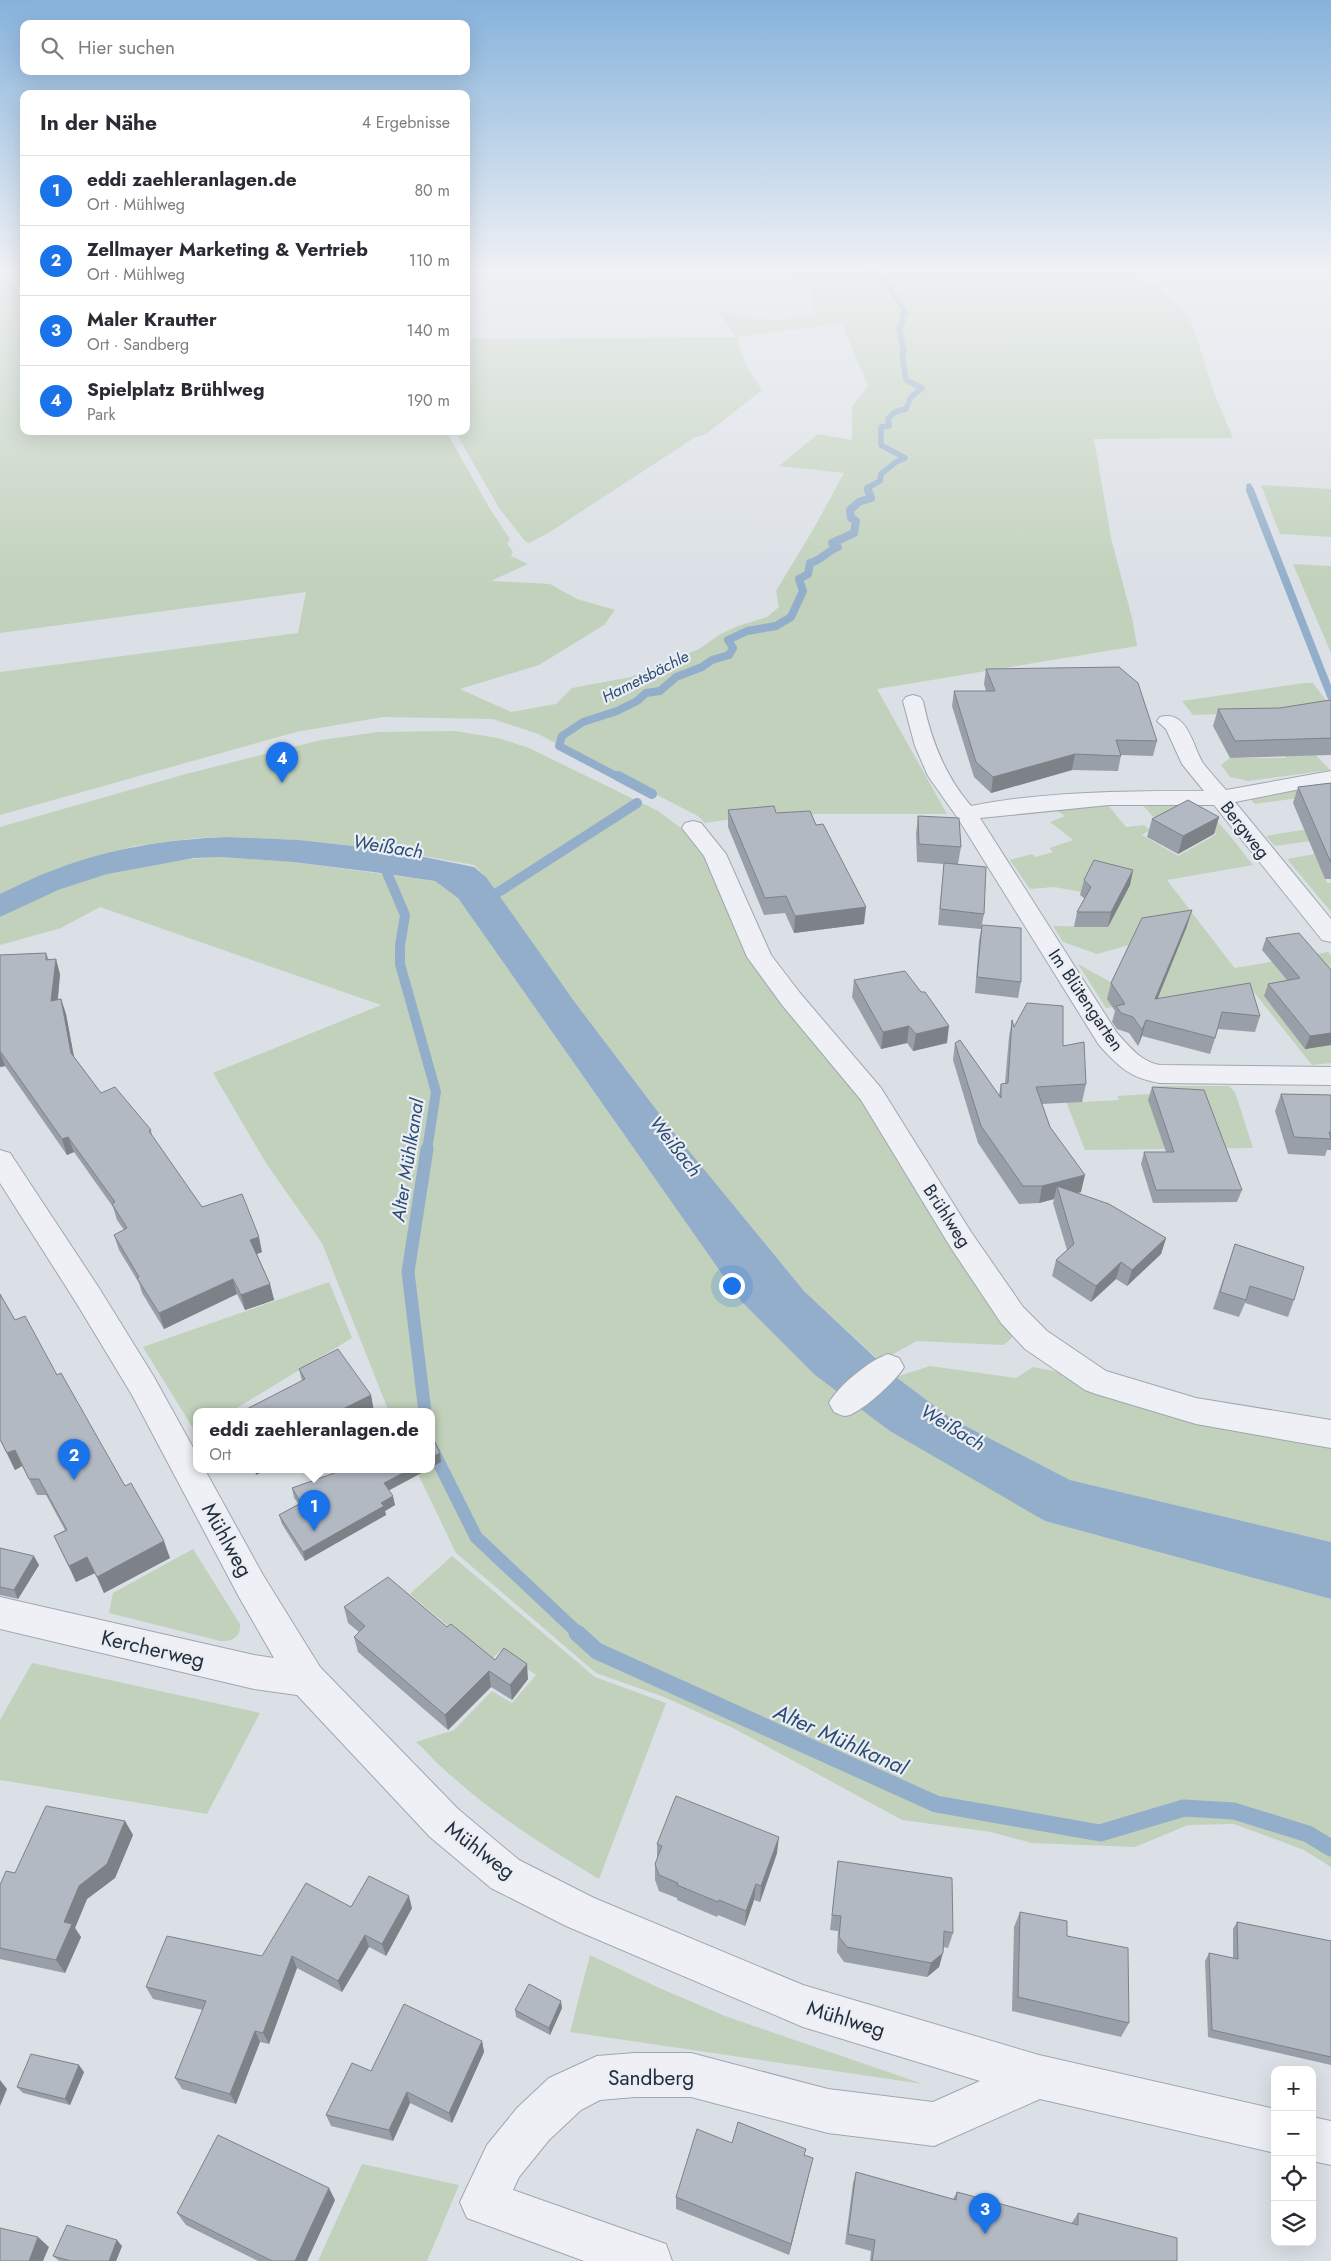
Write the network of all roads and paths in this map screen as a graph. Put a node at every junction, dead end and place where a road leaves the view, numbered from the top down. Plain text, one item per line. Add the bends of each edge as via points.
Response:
1 (913, 701) dead end
2 (1167, 721) dead end
3 (1331, 777) edge
4 (1219, 798) junction
5 (966, 814) junction
6 (693, 828) dead end
7 (1331, 935) edge
8 (1331, 1076) edge
9 (0, 1160) edge
10 (888, 1367) dead end
11 (845, 1403) dead end
12 (1331, 1434) edge
13 (0, 1613) edge
14 (307, 1679) junction
15 (1039, 2077) junction
16 (1271, 2130) edge
17 (1316, 2140) edge
18 (1331, 2143) edge
19 (649, 2261) edge

1 - 5 street, Im Blütengarten via 922,740 931,760
2 - 4 street, Bergweg via 1175,726 1193,764
3 - 4 street
4 - 5 street via 1109,798
4 - 7 street, Bergweg
5 - 8 street, Im Blütengarten via 1108,1039 1136,1068 1160,1074
6 - 12 street, Brühlweg via 715,854 759,957 871,1094 976,1262 1012,1315 1036,1340 1096,1380 1196,1411
9 - 14 street, Mühlweg via 142,1386 251,1586
10 - 11 street
13 - 14 street, Kercherweg via 254,1672
14 - 15 street, Mühlweg via 444,1824 505,1874 580,1912 803,2006
15 - 16 street, Mühlweg
15 - 19 street, Sandberg via 934,2124 828,2111 691,2075 636,2074 597,2078 565,2094 533,2124 503,2160 483,2202
17 - 18 street

